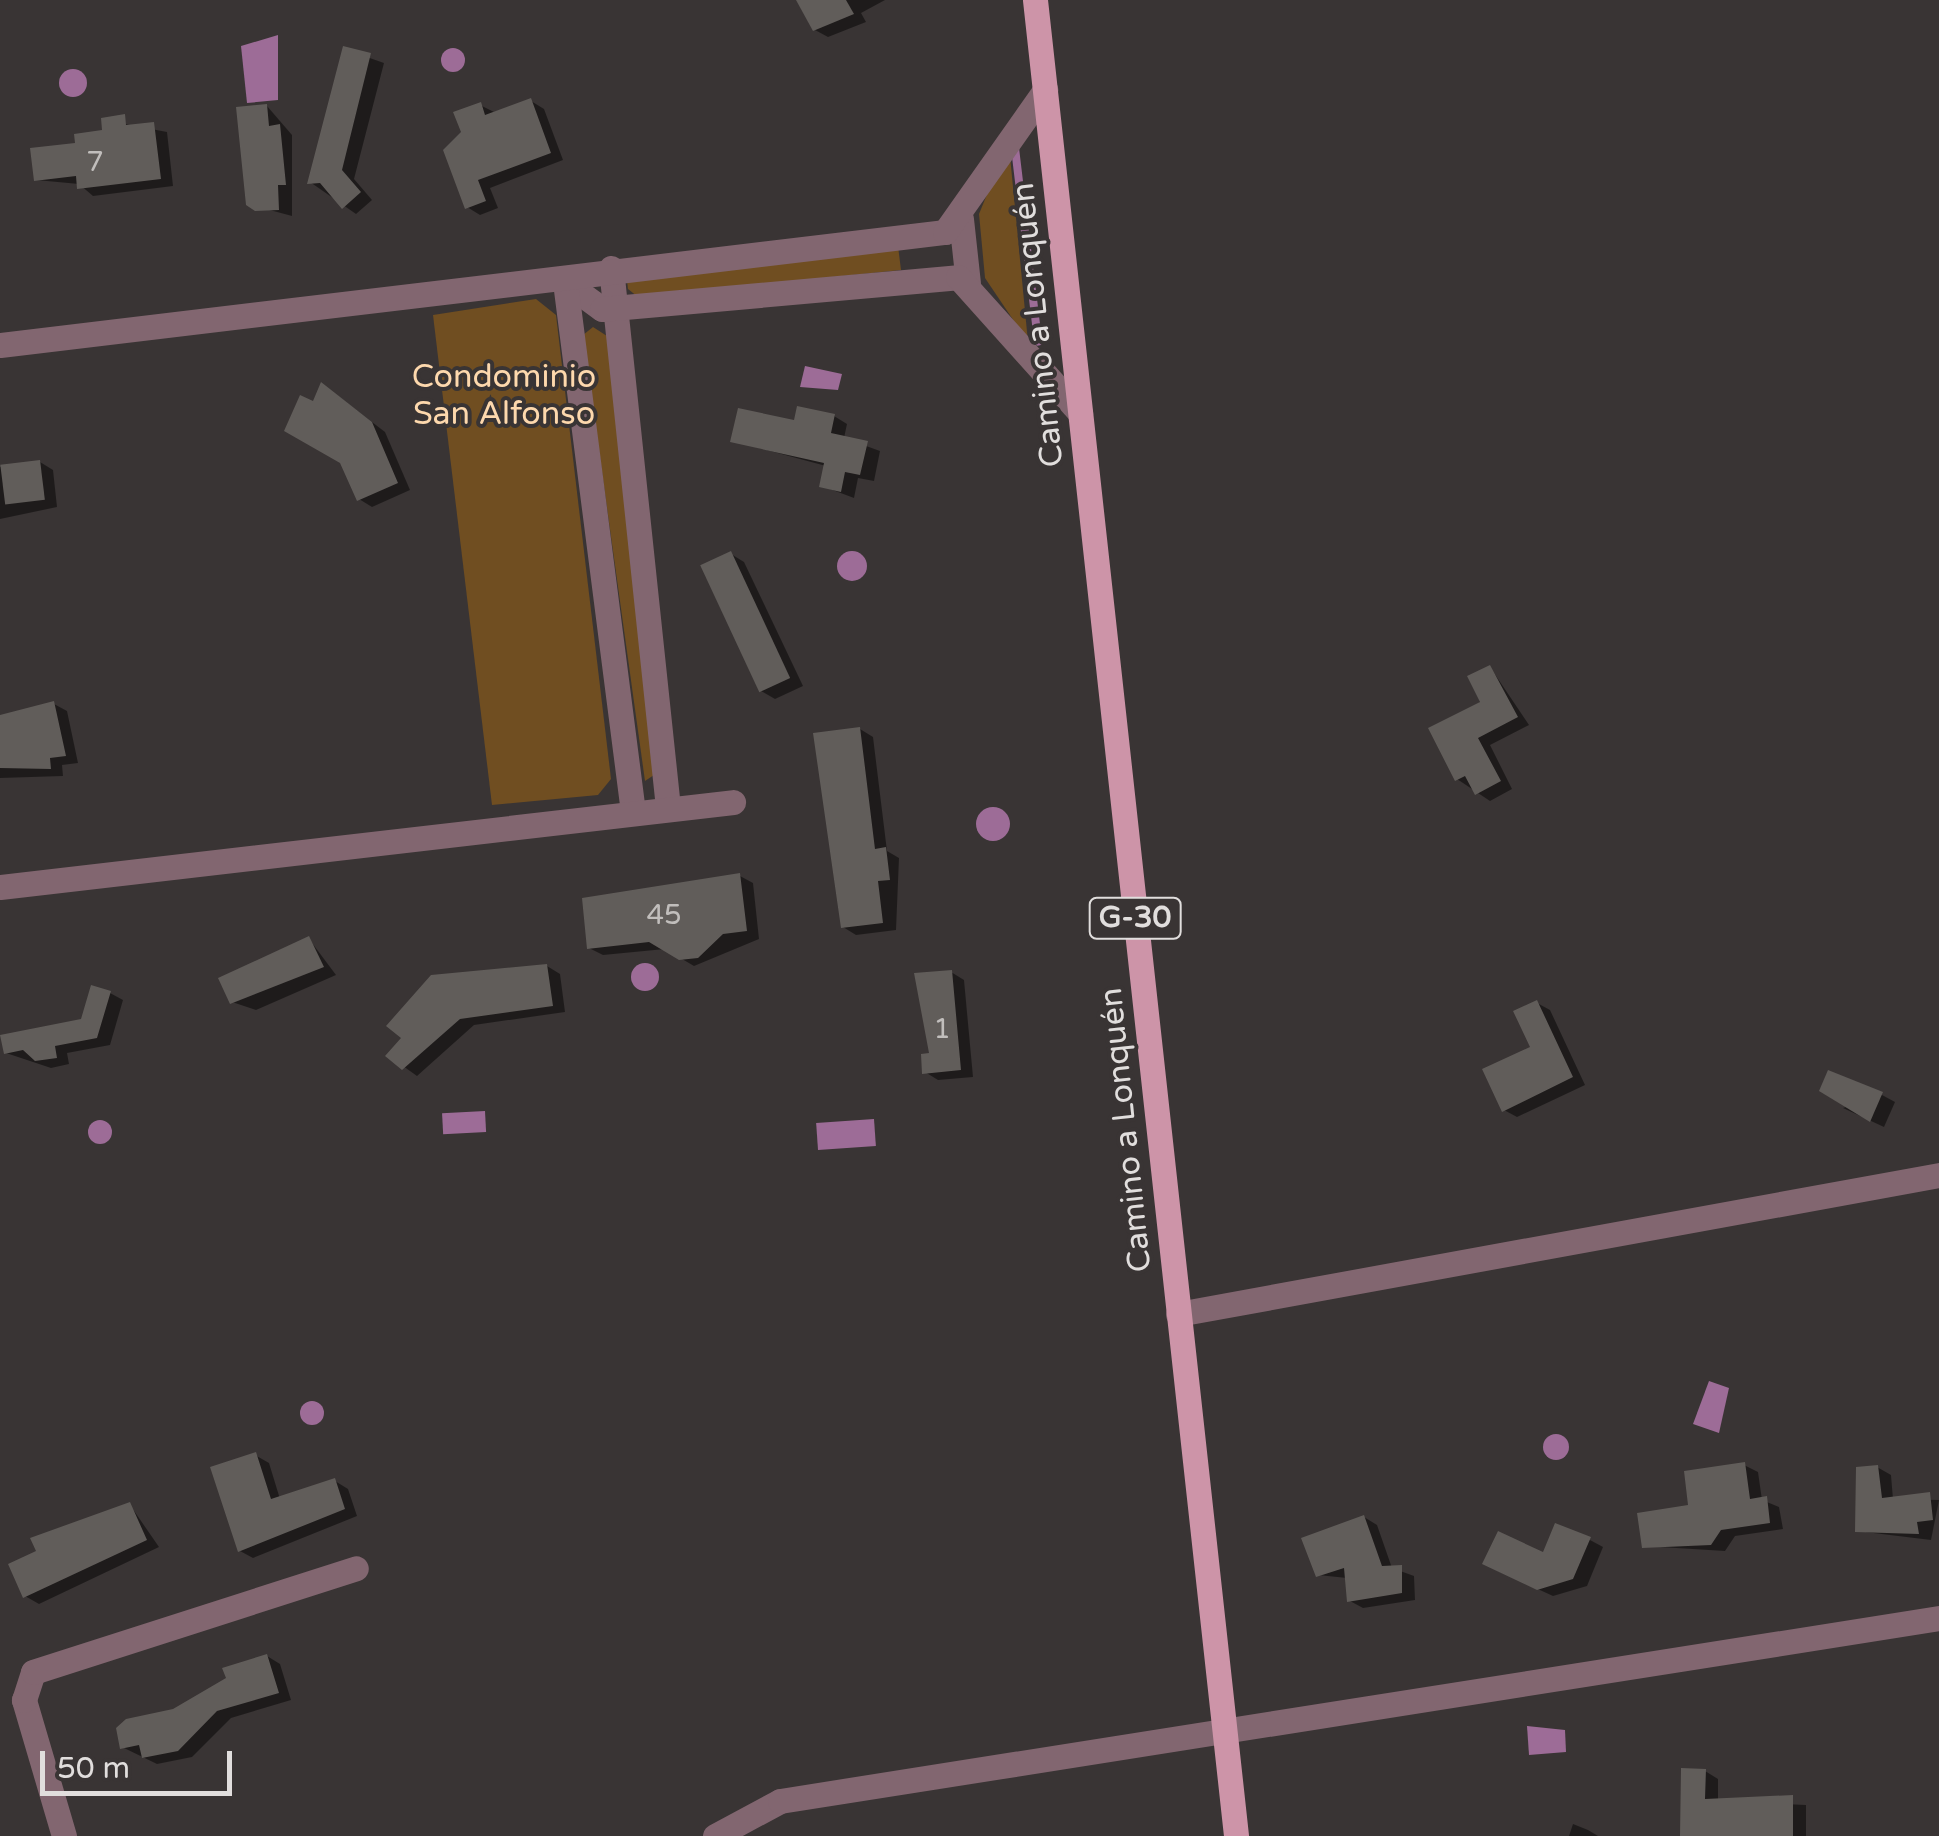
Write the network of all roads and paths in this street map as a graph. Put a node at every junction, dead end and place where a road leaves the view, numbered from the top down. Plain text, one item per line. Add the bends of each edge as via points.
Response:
1 (1034, 0) edge
2 (1044, 90) junction
3 (961, 219) junction
4 (611, 268) junction
5 (565, 282) junction
6 (968, 283) junction
7 (615, 308) junction
8 (0, 345) edge
9 (1080, 413) junction
10 (733, 802) dead end
11 (668, 808) junction
12 (633, 812) junction
13 (0, 887) edge
14 (1939, 1175) edge
15 (1178, 1314) junction
16 (356, 1568) dead end
17 (1939, 1618) edge
18 (1225, 1736) junction
19 (64, 1836) edge
20 (715, 1836) edge
21 (1236, 1836) edge

1 - 2 main road, Camino a Lonquén / G-30
2 - 3 street via 996,150
2 - 9 main road, Camino a Lonquén / G-30
3 - 4 street via 920,236
3 - 6 street
4 - 5 street
4 - 7 street
5 - 7 street via 586,305
5 - 8 street
5 - 12 street
6 - 7 street via 940,275
6 - 9 street
7 - 11 street
9 - 15 main road, Camino a Lonquén / G-30
10 - 11 street
11 - 12 street
12 - 13 street
14 - 15 street
15 - 18 main road, Camino a Lonquén / G-30
16 - 19 street via 33,1672 24,1700
17 - 18 street
18 - 20 street via 780,1801
18 - 21 main road, Camino a Lonquén / G-30

